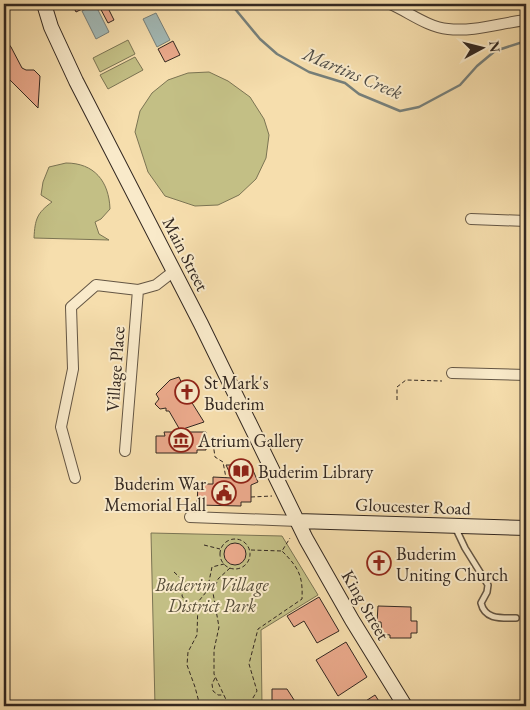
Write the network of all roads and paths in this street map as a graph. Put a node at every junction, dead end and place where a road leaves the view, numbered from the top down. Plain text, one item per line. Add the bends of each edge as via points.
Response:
1 (44, 4) edge
2 (390, 4) edge
3 (526, 20) edge
4 (471, 220) dead end
5 (526, 221) edge
6 (174, 271) junction
7 (138, 290) junction
8 (452, 373) dead end
9 (526, 375) edge
10 (442, 381) dead end
11 (397, 400) dead end
12 (247, 438) dead end
13 (213, 443) junction
14 (206, 445) dead end
15 (125, 452) dead end
16 (74, 478) dead end
17 (226, 478) dead end
18 (276, 496) dead end
19 (251, 498) dead end
20 (190, 517) dead end
21 (298, 521) junction
22 (455, 526) junction
23 (526, 528) edge
24 (290, 538) dead end
25 (204, 545) dead end
26 (220, 550) junction
27 (250, 550) junction
28 (282, 552) junction
29 (224, 564) junction
30 (230, 568) junction
31 (174, 572) dead end
32 (172, 601) dead end
33 (175, 602) dead end
34 (215, 604) junction
35 (182, 606) dead end
36 (188, 609) junction
37 (197, 610) junction
38 (516, 618) dead end
39 (215, 677) junction
40 (224, 695) junction
41 (200, 706) edge
42 (229, 706) edge
43 (405, 706) edge

1 - 6 main road, Main Street via 76,80
2 - 3 street via 448,29 472,29
4 - 5 street
6 - 7 street via 156,284
6 - 21 main road, Main Street
7 - 15 street, Village Place
7 - 16 street via 96,285 71,307 73,369 61,426
8 - 9 street
10 - 11 path via 406,380 397,387
12 - 13 path
13 - 14 path
13 - 17 path via 215,457 223,462
18 - 19 path
20 - 21 street
21 - 22 main road, Gloucester Road
21 - 43 main road, King Street via 352,620
22 - 23 main road, Gloucester Road
22 - 38 lane via 488,585 488,592 481,603 483,609 492,616
24 - 28 path
25 - 26 path
26 - 27 path via 235,538
26 - 29 path
27 - 28 path
27 - 30 path via 246,564 237,569
28 - 42 path via 294,562 303,583 302,599 258,629 249,664 256,691 250,703
29 - 30 path
29 - 37 path via 212,567 207,591 198,602
30 - 34 path via 218,579 213,593
31 - 36 path via 183,582 182,596
32 - 33 path
34 - 37 path
34 - 39 path via 219,627 214,650
35 - 36 path
36 - 37 path
37 - 41 path via 197,635 188,652 186,665
39 - 40 path
39 - 40 path via 213,691
40 - 42 path

